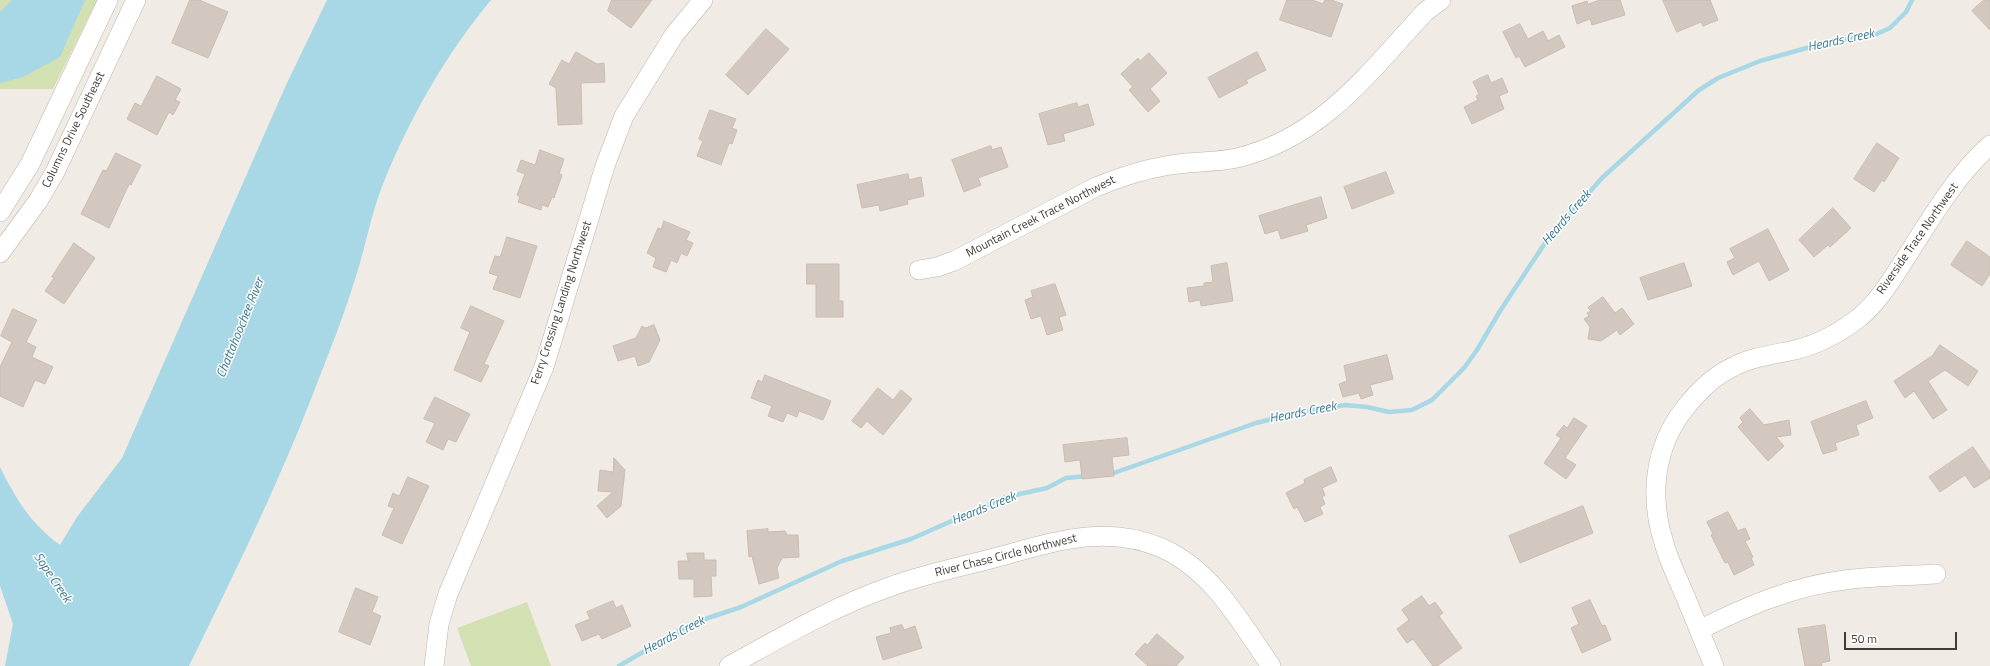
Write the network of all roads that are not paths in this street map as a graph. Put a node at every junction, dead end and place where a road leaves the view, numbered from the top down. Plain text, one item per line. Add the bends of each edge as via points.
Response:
1 (108, 0) edge
2 (136, 0) edge
3 (703, 0) edge
4 (1441, 0) edge
5 (1421, 6) edge
6 (1989, 148) edge
7 (0, 212) edge
8 (0, 253) edge
9 (919, 270) dead end
10 (1936, 574) dead end
11 (1699, 630) junction
12 (434, 666) edge
13 (729, 666) edge
14 (1271, 666) edge
15 (1714, 666) edge

1 - 7 street, Columns Drive Southeast via 30,164
2 - 8 street, Columns Drive Southeast via 55,172 38,201
3 - 12 street, Ferry Crossing Landing Northwest via 674,35 624,116 605,166 544,367 448,594 439,624
4 - 5 street, Mountain Creek Trace Northwest
5 - 9 street, Mountain Creek Trace Northwest via 1336,107 1288,140 1237,158 1166,165 1119,177 954,261
6 - 11 street, Riverside Trace Northwest via 1968,168 1883,292 1861,316 1842,330 1818,342 1795,350 1758,357 1728,369 1698,392 1675,421 1665,441 1659,462 1655,484 1656,509 1664,544
10 - 11 street via 1844,580 1796,590 1743,608
11 - 15 street, Riverside Trace Northwest
13 - 14 street, River Chase Circle Northwest via 820,616 893,586 1069,538 1106,535 1140,540 1163,548 1202,574 1217,590

